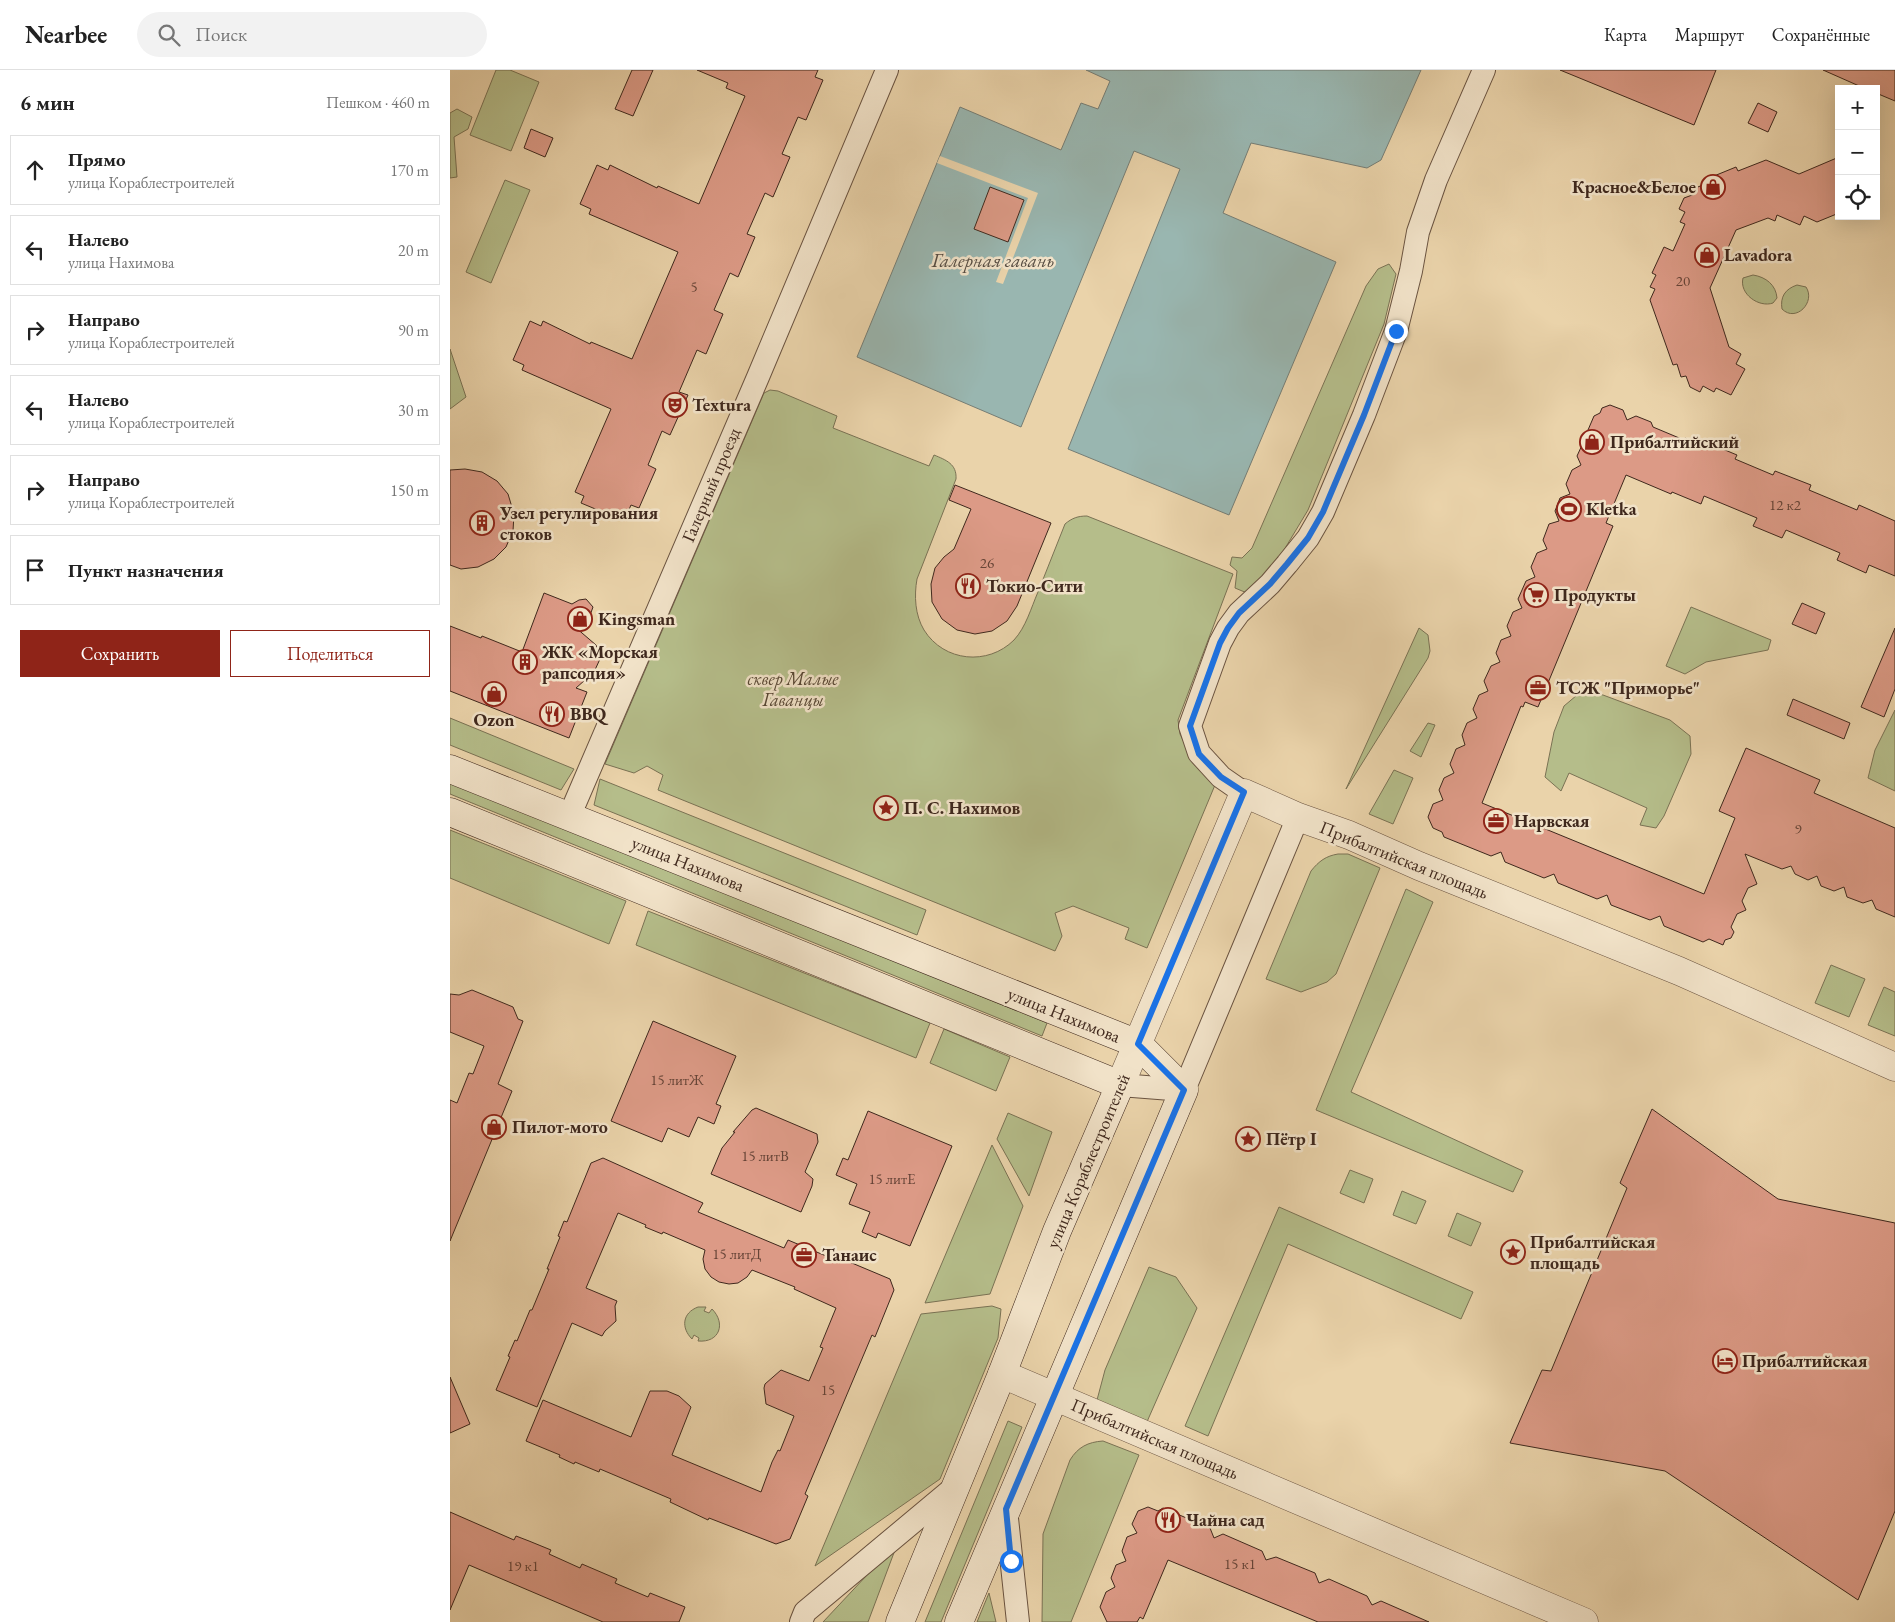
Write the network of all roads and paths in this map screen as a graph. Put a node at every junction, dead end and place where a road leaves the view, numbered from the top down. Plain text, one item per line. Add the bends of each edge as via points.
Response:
1 (887, 70) edge
2 (1484, 70) edge
3 (450, 769) edge
4 (1244, 792) junction
5 (450, 812) edge
6 (569, 817) junction
7 (1298, 817) junction
8 (1138, 1044) junction
9 (1895, 1067) edge
10 (1120, 1085) junction
11 (1184, 1090) junction
12 (1002, 1374) junction
13 (1054, 1396) junction
14 (957, 1485) junction
15 (1006, 1509) junction
16 (801, 1622) edge
17 (900, 1622) edge
18 (959, 1622) edge
19 (1018, 1622) edge
20 (1584, 1622) edge

1 - 6 street, Галерный проезд
2 - 4 street via 1436,180 1418,232 1412,271 1396,331 1323,512 1287,564 1228,628 1190,726 1199,754 1221,777
3 - 6 main road, улица Нахимова
4 - 7 main road, Прибалтийская площадь
4 - 8 main road, улица Кораблестроителей
5 - 10 main road
6 - 8 main road, улица Нахимова
7 - 9 main road, Прибалтийская площадь via 1678,971
7 - 11 street
8 - 10 main road, улица Кораблестроителей
8 - 11 main road, улица Нахимова
10 - 11 street
10 - 12 main road, улица Кораблестроителей via 1057,1231
11 - 13 main road
12 - 13 main road, Прибалтийская площадь
12 - 14 main road, улица Кораблестроителей
13 - 15 main road
13 - 20 main road, Прибалтийская площадь
14 - 16 street via 805,1612
14 - 17 main road, улица Кораблестроителей
15 - 18 main road
15 - 19 street

